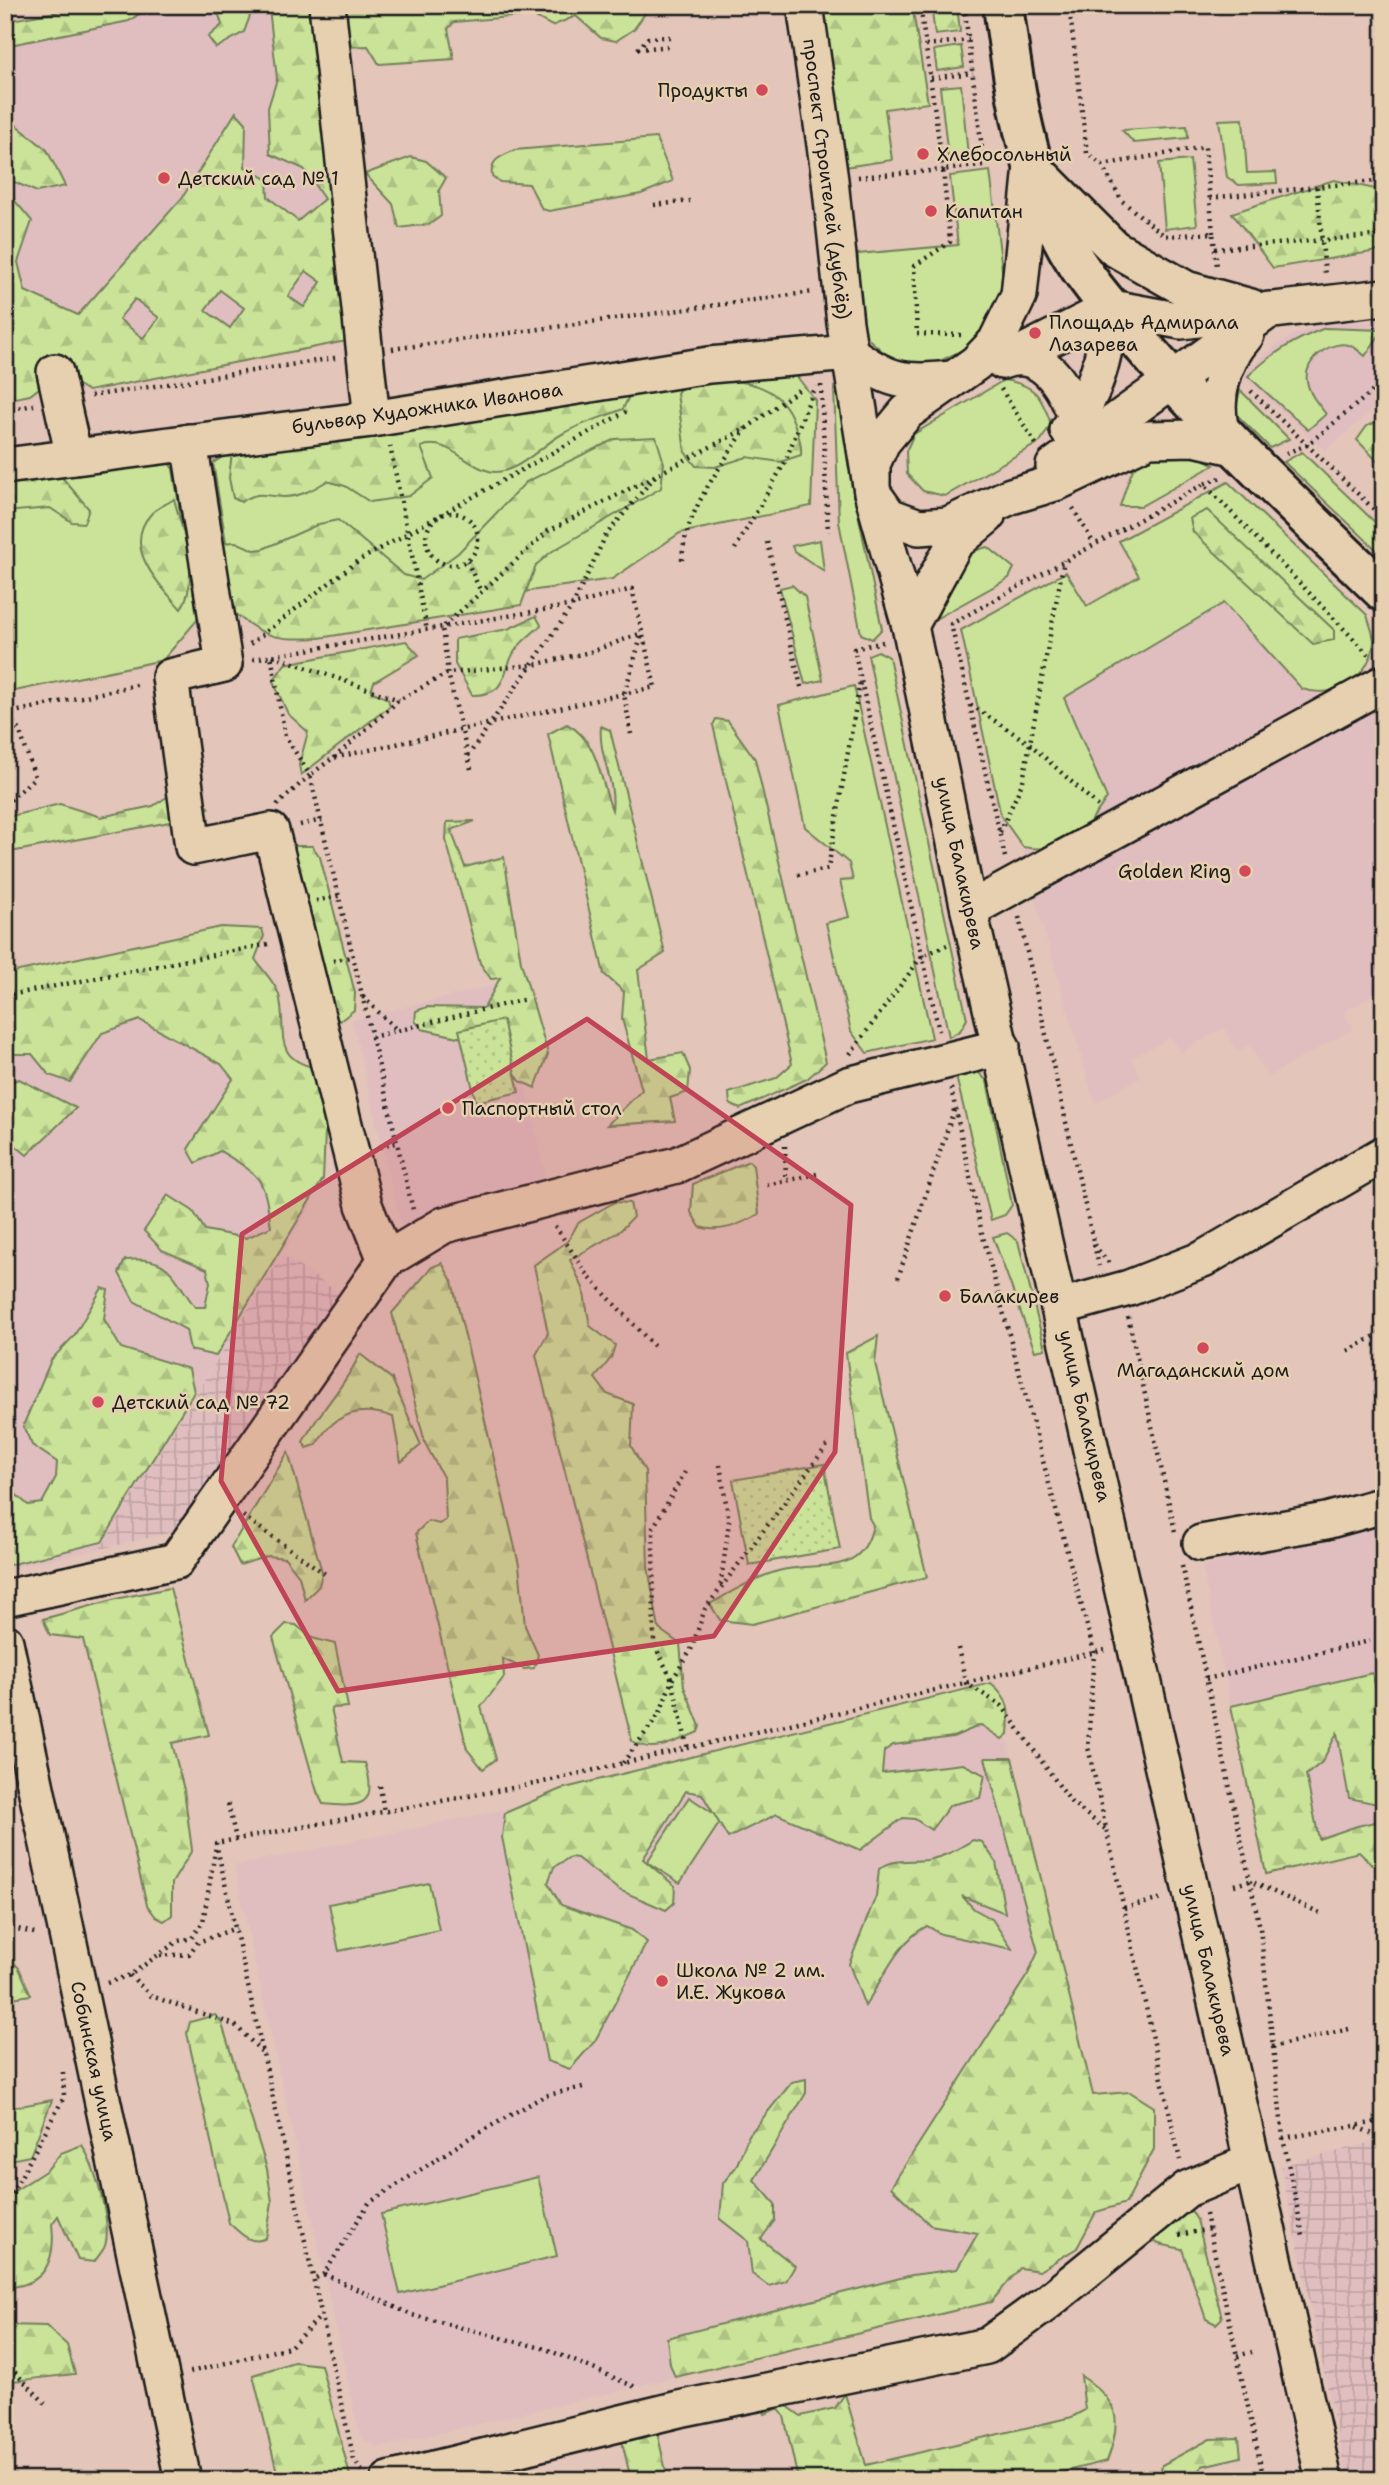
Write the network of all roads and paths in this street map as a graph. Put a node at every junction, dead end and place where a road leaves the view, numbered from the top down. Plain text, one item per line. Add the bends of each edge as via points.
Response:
1 (19, 5) edge
2 (86, 5) edge
3 (327, 5) edge
4 (805, 5) edge
5 (920, 5) edge
6 (964, 5) edge
7 (1003, 5) edge
8 (1069, 5) edge
9 (5, 8) edge
10 (87, 12) dead end
11 (671, 37) dead end
12 (969, 40) junction
13 (926, 45) junction
14 (672, 47) dead end
15 (973, 73) junction
16 (931, 78) junction
17 (1102, 165) junction
18 (1032, 166) junction
19 (943, 170) junction
20 (830, 180) junction
21 (1384, 180) edge
22 (1317, 187) junction
23 (1210, 198) junction
24 (690, 201) dead end
25 (654, 205) dead end
26 (1213, 233) junction
27 (1384, 235) edge
28 (1322, 242) junction
29 (1215, 249) junction
30 (1217, 275) dead end
31 (818, 292) dead end
32 (1384, 297) edge
33 (1327, 303) junction
34 (1111, 308) junction
35 (1269, 310) junction
36 (968, 335) dead end
37 (1105, 349) junction
38 (367, 353) junction
39 (850, 353) junction
40 (1006, 368) junction
41 (955, 379) junction
42 (812, 380) dead end
43 (1173, 381) junction
44 (1384, 382) edge
45 (1242, 383) dead end
46 (58, 386) junction
47 (636, 406) dead end
48 (5, 410) edge
49 (378, 418) junction
50 (1077, 419) junction
51 (747, 428) junction
52 (189, 442) junction
53 (1307, 445) junction
54 (1038, 447) dead end
55 (1226, 452) junction
56 (1280, 455) dead end
57 (74, 457) junction
58 (5, 466) edge
59 (659, 471) junction
60 (1204, 484) junction
61 (872, 492) junction
62 (1011, 496) junction
63 (1067, 498) dead end
64 (441, 514) junction
65 (1384, 519) edge
66 (409, 532) junction
67 (828, 532) dead end
68 (767, 542) dead end
69 (1094, 544) junction
70 (735, 549) dead end
71 (682, 560) dead end
72 (1064, 560) junction
73 (467, 561) junction
74 (481, 592) junction
75 (1384, 592) edge
76 (573, 605) junction
77 (442, 628) junction
78 (427, 630) junction
79 (642, 633) junction
80 (897, 634) junction
81 (271, 656) junction
82 (225, 664) junction
83 (533, 666) junction
84 (1379, 672) edge
85 (448, 674) junction
86 (170, 677) junction
87 (861, 678) junction
88 (802, 691) dead end
89 (624, 695) junction
90 (399, 700) junction
91 (970, 705) junction
92 (6, 713) edge
93 (494, 723) junction
94 (461, 729) junction
95 (631, 734) dead end
96 (1030, 744) junction
97 (468, 757) junction
98 (333, 758) junction
99 (471, 769) dead end
100 (310, 775) junction
101 (285, 797) dead end
102 (5, 805) edge
103 (1120, 827) junction
104 (1000, 833) junction
105 (799, 875) dead end
106 (1012, 886) junction
107 (970, 910) junction
108 (297, 938) junction
109 (922, 956) junction
110 (5, 996) edge
111 (362, 996) junction
112 (526, 999) dead end
113 (398, 1031) junction
114 (372, 1037) junction
115 (1002, 1047) junction
116 (945, 1059) junction
117 (843, 1063) dead end
118 (955, 1106) junction
119 (1384, 1154) edge
120 (817, 1174) dead end
121 (767, 1185) dead end
122 (538, 1200) junction
123 (421, 1240) junction
124 (386, 1260) junction
125 (898, 1278) dead end
126 (1105, 1293) junction
127 (1060, 1307) junction
128 (1384, 1331) edge
129 (654, 1346) dead end
130 (1348, 1351) dead end
131 (829, 1443) dead end
132 (720, 1465) dead end
133 (685, 1472) dead end
134 (220, 1497) junction
135 (1384, 1505) edge
136 (1186, 1545) junction
137 (328, 1576) dead end
138 (720, 1590) junction
139 (5, 1598) edge
140 (1370, 1641) dead end
141 (5, 1642) edge
142 (958, 1648) dead end
143 (1072, 1657) dead end
144 (1206, 1679) junction
145 (673, 1680) junction
146 (967, 1683) junction
147 (688, 1749) junction
148 (623, 1764) junction
149 (380, 1786) dead end
150 (228, 1804) dead end
151 (384, 1812) junction
152 (1107, 1830) junction
153 (236, 1839) junction
154 (216, 1843) junction
155 (1250, 1881) junction
156 (1234, 1885) dead end
157 (1162, 1899) dead end
158 (1124, 1908) junction
159 (1320, 1913) dead end
160 (236, 1928) junction
161 (160, 1956) junction
162 (130, 1975) junction
163 (80, 1992) junction
164 (1349, 2029) dead end
165 (1272, 2047) junction
166 (265, 2054) junction
167 (63, 2059) dead end
168 (583, 2087) dead end
169 (1384, 2121) edge
170 (1356, 2126) junction
171 (1384, 2139) edge
172 (1252, 2162) junction
173 (1187, 2189) junction
174 (5, 2206) edge
175 (324, 2274) junction
176 (316, 2278) junction
177 (323, 2314) junction
178 (1252, 2352) dead end
179 (1237, 2356) junction
180 (5, 2362) edge
181 (160, 2380) junction
182 (46, 2403) dead end
183 (665, 2412) junction
184 (183, 2480) edge
185 (369, 2480) edge
186 (389, 2480) edge
187 (1264, 2480) edge
188 (1324, 2480) edge

1 - 9 path
2 - 10 path
3 - 38 street
4 - 20 street, проспект Строителей (дублёр)
5 - 13 path
6 - 12 path
7 - 18 main road via 1015,99
8 - 17 path via 1087,153
11 - 14 path via 648,38 638,49
12 - 13 path
12 - 15 path
13 - 16 path
15 - 16 path
15 - 19 path via 984,164
16 - 19 path
17 - 23 path via 1205,147
17 - 26 path via 1122,201 1165,236
18 - 34 main road via 1069,249
18 - 35 street via 1114,248 1186,289
18 - 41 street via 1019,295 996,342
19 - 20 path
19 - 36 path via 950,242 914,267 917,334
20 - 39 street, проспект Строителей (дублёр)
21 - 22 path
22 - 23 path
22 - 28 path
23 - 26 path
24 - 25 path
26 - 29 path
27 - 28 path
28 - 29 path
28 - 33 path
29 - 30 path
31 - 38 path
32 - 33 street
33 - 35 street
34 - 35 street via 1181,321
34 - 37 street
34 - 40 street
34 - 43 main road
35 - 43 street
35 - 55 street via 1234,349 1224,370 1216,406
37 - 40 street via 1090,346
37 - 43 street via 1137,359
37 - 50 street via 1100,374
38 - 46 path
38 - 49 street
39 - 41 street via 877,373 914,383
39 - 49 street, бульвар Художника Иванова via 709,365
39 - 61 street, улица Балакирева
40 - 41 street
40 - 50 street via 1045,364 1068,394
40 - 54 path
41 - 61 street via 894,425 872,464
42 - 51 path
43 - 55 main road
43 - 62 street
44 - 53 path
45 - 53 path
46 - 48 path
46 - 57 street
47 - 64 path
49 - 52 street, бульвар Художника Иванова
49 - 66 path
50 - 62 street
51 - 59 path
51 - 71 path via 704,494 683,539
52 - 57 street, бульвар Художника Иванова
52 - 82 street
53 - 56 path
53 - 65 path
55 - 60 path
55 - 62 street via 1194,438 1149,439 1058,482
55 - 75 main road
57 - 58 street, бульвар Художника Иванова
59 - 74 path via 548,531
59 - 76 path via 606,535
60 - 69 path
60 - 84 path
61 - 62 street via 889,516 919,527 948,525
61 - 80 street, улица Балакирева
62 - 80 street via 955,543
63 - 69 path
64 - 66 path
64 - 73 path via 464,516 477,529 478,547
64 - 73 path via 427,531 430,553 446,565
66 - 78 path
66 - 82 path via 358,561
67 - 70 path via 821,372 784,464
68 - 88 path
69 - 72 path
72 - 91 path via 951,624
72 - 96 path
73 - 74 path
74 - 77 path
76 - 77 path
76 - 79 path via 632,589
76 - 83 path
77 - 78 path
77 - 85 path
78 - 81 path
79 - 83 path
79 - 89 path
79 - 89 path via 655,687
80 - 87 path via 854,649
80 - 107 street, улица Балакирева
81 - 82 path
81 - 90 path
81 - 100 path via 285,736
82 - 86 street
83 - 85 path
83 - 93 path
84 - 103 street
85 - 90 path
85 - 94 path
86 - 92 path
86 - 108 street via 193,847 271,831
87 - 105 path via 828,869
87 - 109 path
89 - 93 path
89 - 95 path
90 - 98 path
91 - 96 path
91 - 104 path
92 - 102 path via 20,732 35,777
93 - 94 path
93 - 97 path
94 - 97 path
94 - 98 path
96 - 103 path
96 - 104 path via 1023,781
97 - 99 path
98 - 100 path
100 - 101 path
100 - 111 path
103 - 106 street
104 - 106 path
106 - 107 street
106 - 126 path
107 - 115 street, улица Балакирева
108 - 110 path
108 - 124 street via 364,1205
109 - 116 path
109 - 117 path
111 - 113 path
111 - 114 path
112 - 113 path
113 - 114 path
114 - 123 path
115 - 116 street
115 - 127 street, улица Балакирева
116 - 118 path
116 - 122 street via 848,1085 677,1165
118 - 125 path
118 - 152 path via 981,1229 1094,1652 1088,1747
119 - 126 street via 1203,1259 1129,1289
120 - 121 path
122 - 123 street via 444,1225
122 - 129 path via 589,1277
123 - 124 street
124 - 134 street
126 - 127 street
126 - 136 path via 1127,1312
127 - 172 street, улица Балакирева
128 - 130 path
131 - 138 path
132 - 138 path via 729,1522
133 - 145 path via 653,1528 654,1644
134 - 137 path
134 - 139 street via 176,1561
135 - 136 street via 1326,1521
136 - 144 path
138 - 145 path via 705,1609 691,1650
140 - 144 path
141 - 163 street, Собинская улица
142 - 146 path
143 - 146 path
144 - 155 path
145 - 147 path
145 - 148 path via 660,1713
146 - 147 path
146 - 152 path via 1002,1706 1071,1802
147 - 148 path
148 - 151 path
149 - 151 path
150 - 153 path
151 - 153 path
152 - 158 path
153 - 154 path
154 - 160 path
154 - 161 path via 203,1922 192,1938 178,1941
155 - 156 path
155 - 159 path
155 - 165 path via 1260,1928
157 - 158 path
158 - 173 path
160 - 161 path via 198,1942 189,1954
160 - 166 path
161 - 162 path
162 - 163 path
162 - 166 path via 151,1996 235,2025
163 - 181 street, Собинская улица
164 - 165 path
165 - 170 path via 1283,2138
166 - 176 path
167 - 174 path via 64,2097
168 - 175 path via 544,2096 369,2203
169 - 170 path
170 - 171 path
172 - 173 street
172 - 188 street, улица Балакирева
173 - 179 path via 1206,2214
173 - 183 street via 987,2346
175 - 176 path
175 - 183 path via 412,2315 546,2349 637,2386
176 - 177 path
177 - 181 path via 290,2347
177 - 185 path via 354,2460
178 - 179 path
179 - 187 path
180 - 182 path
181 - 184 street, Собинская улица
183 - 186 street

